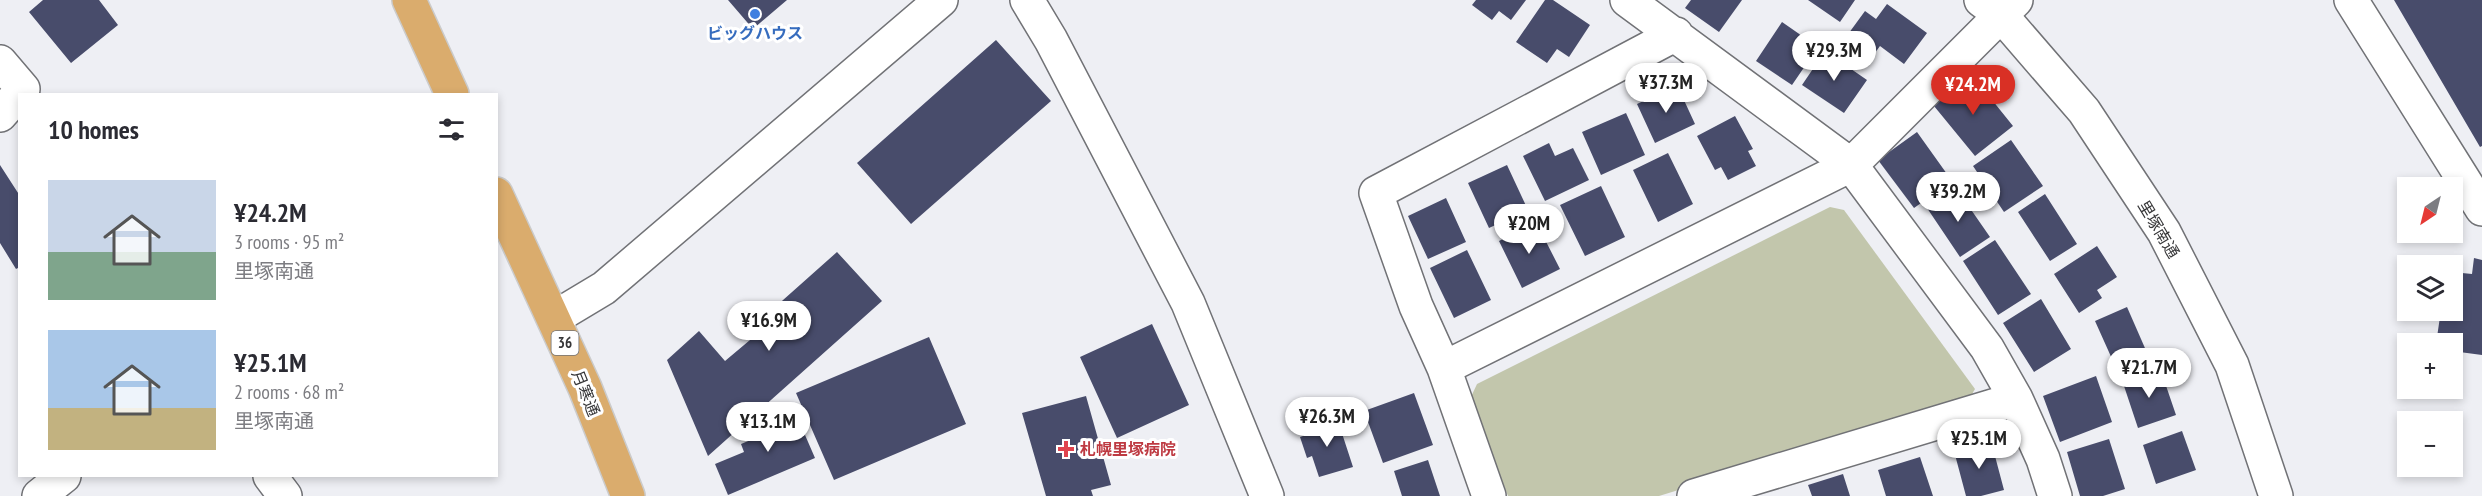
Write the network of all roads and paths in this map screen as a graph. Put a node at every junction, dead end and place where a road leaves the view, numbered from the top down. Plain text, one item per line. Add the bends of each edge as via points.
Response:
1 (409, 0) edge
2 (941, 0) edge
3 (1027, 0) edge
4 (1628, 0) edge
5 (2351, 0) edge
6 (1999, 5) edge
7 (1676, 34) junction
8 (0, 62) edge
9 (19, 93) edge
10 (452, 93) edge
11 (18, 95) edge
12 (0, 115) edge
13 (1851, 165) junction
14 (498, 198) edge
15 (2482, 209) edge
16 (554, 318) junction
17 (1444, 368) junction
18 (2016, 399) junction
19 (63, 477) edge
20 (271, 477) edge
21 (39, 496) edge
22 (285, 496) edge
23 (628, 496) edge
24 (1267, 496) edge
25 (1489, 496) edge
26 (1694, 496) edge
27 (2055, 496) edge
28 (2276, 496) edge

1 - 10 highway
2 - 16 street via 604,288
3 - 24 street via 1188,303
4 - 7 street
5 - 15 street
6 - 13 street
6 - 28 street, 里塚南通 via 2084,111 2164,232 2232,365
7 - 13 street
7 - 17 street via 1376,193 1416,306
8 - 9 street via 23,89
11 - 12 street
13 - 17 street
13 - 18 street via 1987,348
14 - 16 highway, 月寒通 / 36
16 - 23 highway, 月寒通 / 36
17 - 25 street
18 - 26 street
18 - 27 street
19 - 21 street
20 - 22 street

